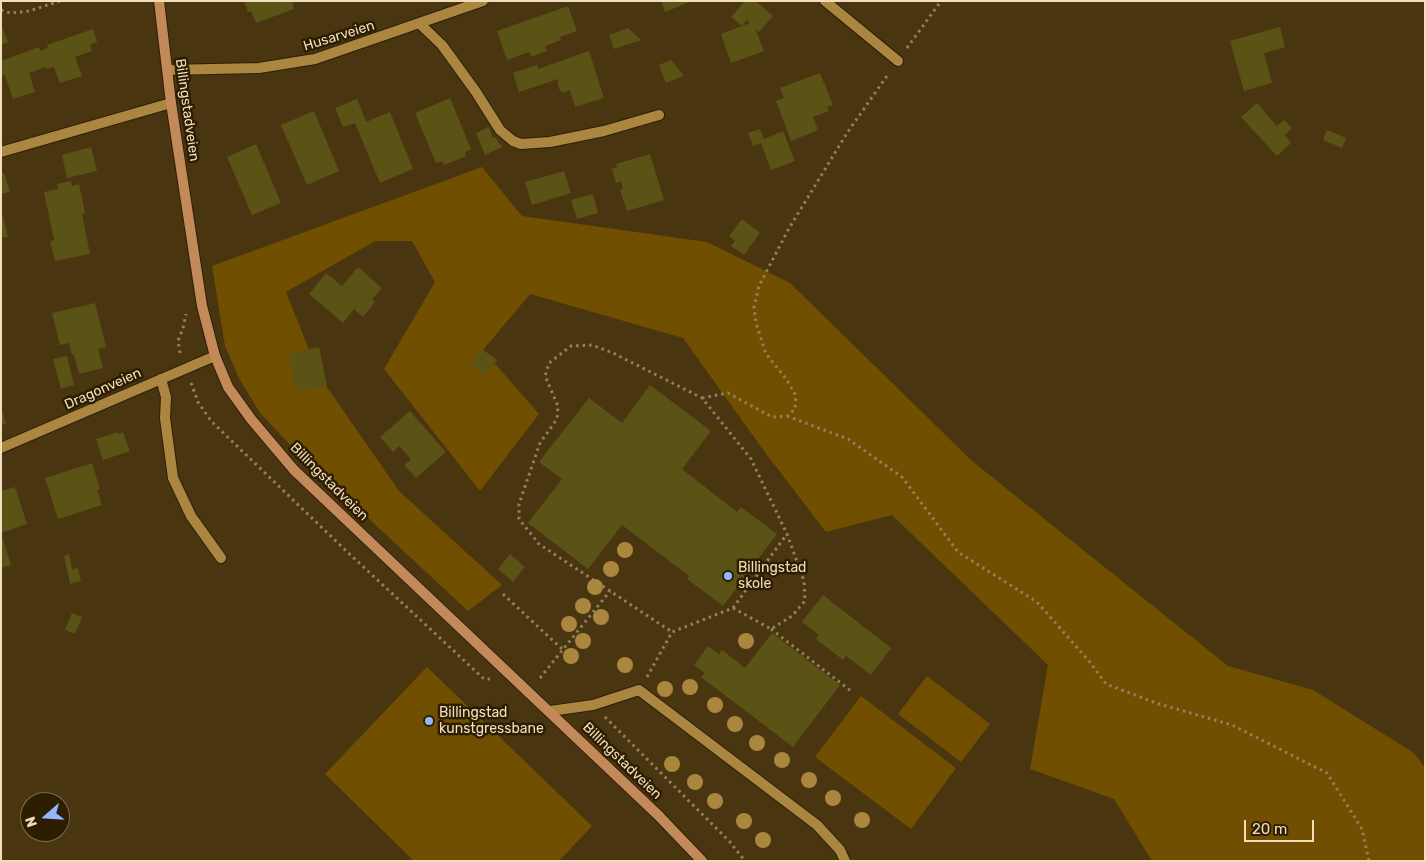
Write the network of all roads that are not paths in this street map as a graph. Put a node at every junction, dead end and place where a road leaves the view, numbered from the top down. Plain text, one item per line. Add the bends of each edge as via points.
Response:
1 (158, 1) edge
2 (483, 1) edge
3 (825, 1) edge
4 (420, 24) junction
5 (898, 61) road end
6 (167, 70) junction
7 (171, 104) junction
8 (659, 115) dead end
9 (1, 152) edge
10 (216, 356) junction
11 (161, 378) junction
12 (1, 448) edge
13 (221, 558) dead end
14 (550, 712) junction
15 (702, 861) edge
16 (845, 861) edge

1 - 6 main road, Billingstadveien
2 - 4 street, Husarveien
3 - 5 street
4 - 6 street, Husarveien via 315,60 259,68
4 - 8 street via 442,45 500,130 513,141 521,144 550,142
6 - 7 main road, Billingstadveien
7 - 9 street
7 - 10 main road, Billingstadveien via 202,306
10 - 11 street, Dragonveien
10 - 14 main road, Billingstadveien via 228,387 294,470
11 - 12 street, Dragonveien
11 - 13 street via 166,398 165,418 173,478 191,516
14 - 15 main road, Billingstadveien
14 - 16 street via 593,705 639,690 817,826 840,850

